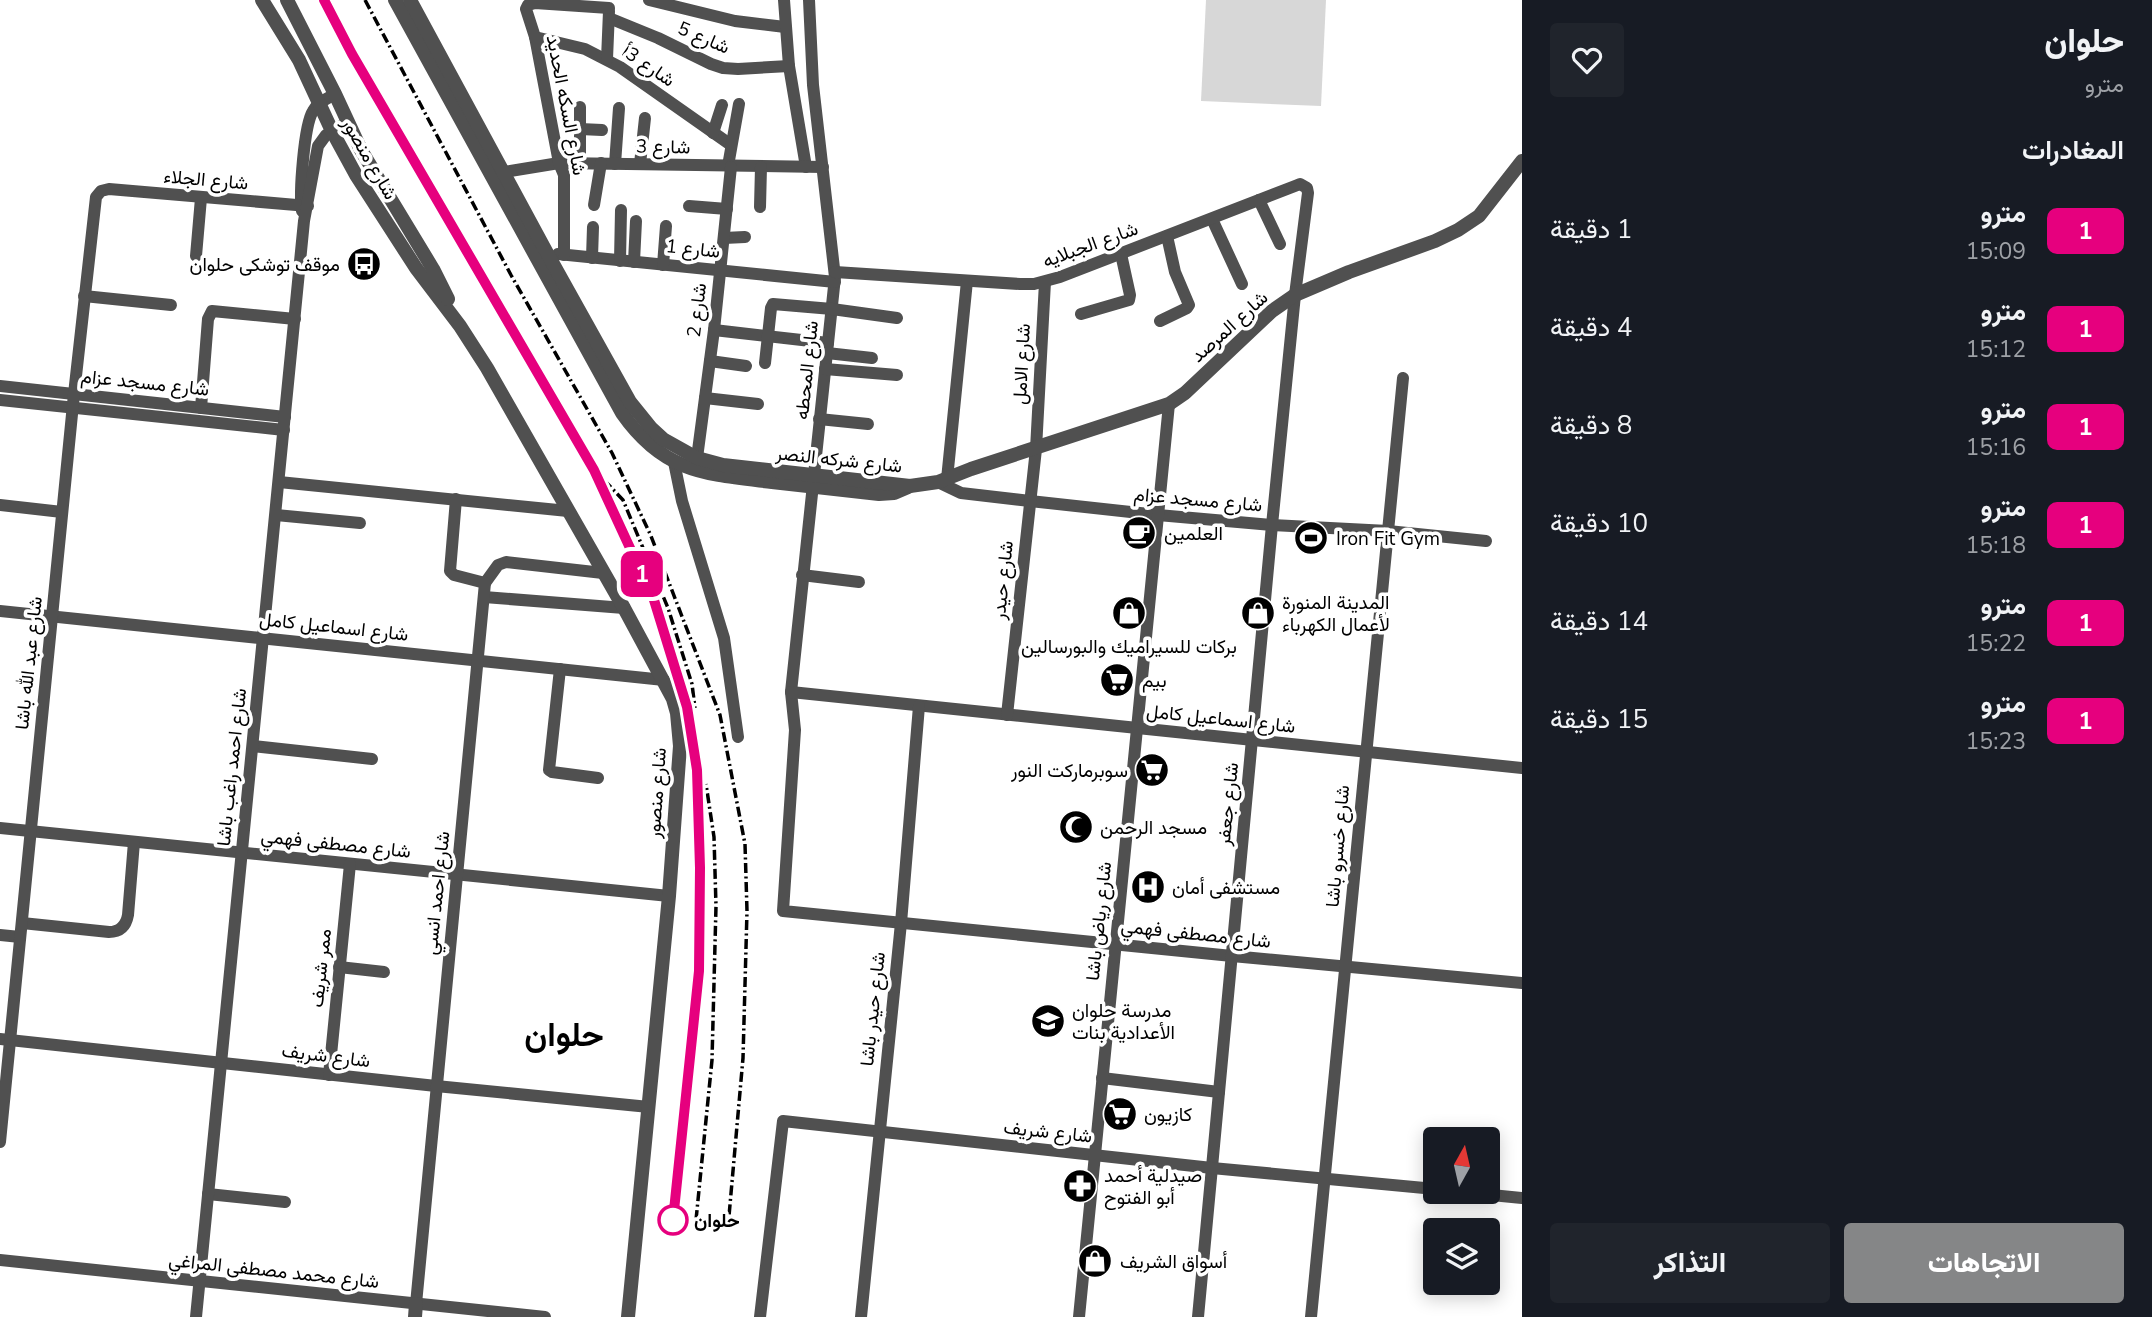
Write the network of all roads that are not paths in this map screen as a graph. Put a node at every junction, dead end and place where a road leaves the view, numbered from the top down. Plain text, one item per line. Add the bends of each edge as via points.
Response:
1 (262, 0) edge
2 (287, 0) edge
3 (395, 0) edge
4 (410, 0) edge
5 (649, 0) edge
6 (785, 0) edge
7 (809, 0) edge
8 (528, 5) joint
9 (609, 9) edge
10 (785, 27) junction
11 (535, 37) junction
12 (607, 60) junction
13 (789, 66) junction
14 (335, 94) junction
15 (319, 103) junction
16 (739, 104) dead end
17 (722, 105) dead end
18 (580, 107) dead end
19 (620, 108) dead end
20 (645, 118) dead end
21 (347, 122) junction
22 (580, 129) junction
23 (602, 130) dead end
24 (332, 131) junction
25 (713, 133) junction
26 (731, 145) junction
27 (1522, 161) edge
28 (559, 163) junction
29 (580, 163) junction
30 (601, 163) junction
31 (615, 164) junction
32 (640, 164) junction
33 (729, 167) junction
34 (761, 167) junction
35 (807, 167) junction
36 (823, 167) junction
37 (504, 172) junction
38 (1305, 185) joint
39 (101, 191) joint
40 (201, 198) junction
41 (1259, 200) junction
42 (594, 205) dead end
43 (304, 206) junction
44 (690, 206) dead end
45 (760, 207) dead end
46 (727, 209) junction
47 (621, 210) dead end
48 (1212, 219) junction
49 (636, 221) dead end
50 (666, 226) dead end
51 (593, 227) dead end
52 (1167, 236) junction
53 (745, 237) dead end
54 (724, 238) junction
55 (1280, 244) dead end
56 (547, 253) junction
57 (1121, 254) junction
58 (564, 255) junction
59 (196, 256) dead end
60 (592, 258) junction
61 (627, 261) junction
62 (663, 265) junction
63 (720, 270) junction
64 (835, 277) junction
65 (967, 281) junction
66 (1045, 282) junction
67 (1242, 284) dead end
68 (1295, 295) junction
69 (84, 296) junction
70 (171, 305) dead end
71 (832, 309) junction
72 (1081, 314) dead end
73 (897, 318) dead end
74 (295, 319) junction
75 (1160, 321) dead end
76 (460, 326) junction
77 (714, 330) junction
78 (768, 336) junction
79 (827, 348) junction
80 (873, 358) dead end
81 (710, 361) junction
82 (765, 363) dead end
83 (746, 366) dead end
84 (825, 369) junction
85 (897, 375) dead end
86 (1403, 378) dead end
87 (0, 386) edge
88 (705, 398) junction
89 (0, 400) edge
90 (73, 401) junction
91 (758, 404) dead end
92 (1169, 404) junction
93 (201, 408) junction
94 (819, 419) junction
95 (285, 423) junction
96 (868, 424) dead end
97 (1036, 449) junction
98 (696, 458) junction
99 (674, 462) junction
100 (814, 481) junction
101 (942, 481) junction
102 (279, 482) junction
103 (910, 486) joint
104 (456, 499) junction
105 (1030, 501) junction
106 (0, 505) edge
107 (568, 510) junction
108 (62, 512) junction
109 (275, 515) junction
110 (1158, 515) junction
111 (360, 523) dead end
112 (1272, 525) junction
113 (1388, 531) junction
114 (1486, 541) dead end
115 (603, 573) junction
116 (802, 575) junction
117 (859, 582) dead end
118 (485, 583) junction
119 (484, 597) junction
120 (624, 608) junction
121 (0, 611) edge
122 (51, 616) junction
123 (263, 638) junction
124 (478, 660) junction
125 (560, 668) junction
126 (664, 680) junction
127 (791, 692) junction
128 (919, 706) junction
129 (1007, 715) junction
130 (1138, 728) junction
131 (738, 737) dead end
132 (1253, 740) junction
133 (253, 746) junction
134 (1366, 752) junction
135 (372, 759) dead end
136 (1522, 768) edge
137 (598, 778) dead end
138 (0, 828) edge
139 (31, 831) junction
140 (134, 842) junction
141 (242, 853) junction
142 (350, 864) junction
143 (458, 874) junction
144 (669, 895) junction
145 (783, 911) joint
146 (22, 923) junction
147 (901, 923) junction
148 (0, 935) edge
149 (20, 937) junction
150 (1115, 945) junction
151 (1231, 956) junction
152 (339, 967) junction
153 (1345, 967) junction
154 (384, 972) dead end
155 (1522, 983) edge
156 (5, 1040) edge
157 (220, 1062) junction
158 (329, 1075) junction
159 (1102, 1078) junction
160 (436, 1087) junction
161 (1219, 1092) junction
162 (649, 1107) junction
163 (879, 1131) junction
164 (0, 1142) edge
165 (1095, 1156) junction
166 (1212, 1168) junction
167 (1325, 1178) junction
168 (1423, 1188) edge
169 (208, 1194) junction
170 (1500, 1196) edge
171 (1522, 1198) edge
172 (285, 1202) dead end
173 (0, 1261) edge
174 (200, 1281) junction
175 (415, 1310) edge
176 (196, 1317) edge
177 (545, 1317) edge
178 (628, 1317) edge
179 (760, 1317) edge
180 (861, 1317) edge
181 (1079, 1317) edge
182 (1198, 1317) edge
183 (1311, 1317) edge

1 - 15 street, شارع منصور via 285,34
2 - 14 street, شارع منصور
3 - 99 street, شارع شركه النصر via 622,413 645,441
4 - 37 street, شارع شركه النصر
5 - 10 street via 735,21
6 - 10 street
7 - 36 street, شارع المحطه
8 - 9 street, شارع 5
8 - 11 street, شارع السكه الحديد
9 - 12 street
9 - 13 street, شارع 5 via 723,68
10 - 13 street
11 - 12 street, شارع 3أ via 585,49
11 - 28 street, شارع السكه الحديد
12 - 25 street, شارع 3أ
13 - 35 street
14 - 15 street
14 - 21 street, شارع منصور
15 - 24 street, شارع منصور
15 - 43 street, شارع احمد راغب باشا via 309,123 301,183
16 - 26 street, شارع 2
17 - 25 street
18 - 22 street
19 - 31 street
20 - 32 street
21 - 24 street, شارع احمد راغب باشا
21 - 76 street, شارع منصور via 433,269
22 - 23 street
22 - 29 street
24 - 43 street, شارع احمد راغب باشا via 318,146
24 - 76 street, شارع منصور via 382,217
25 - 26 street, شارع 3أ
26 - 33 street, شارع 2
27 - 68 street, شارع المرصد via 1479,216 1458,230
28 - 29 street, شارع 3
28 - 37 street, شارع 3
28 - 58 street, شارع السكه الحديد via 564,175
29 - 30 street, شارع 3
30 - 31 street, شارع 3
30 - 42 street
31 - 32 street, شارع 3
32 - 33 street, شارع 3
33 - 34 street, شارع 3
33 - 46 street, شارع 2
34 - 35 street, شارع 3
34 - 45 street
35 - 36 street, شارع 3
36 - 64 street, شارع المحطه
37 - 56 street, شارع شركه النصر
38 - 41 street, شارع الجبلايه
38 - 68 street, شارع جعفر via 1308,193
39 - 40 street, شارع الجلاء
39 - 69 street, شارع عبد الله باشا via 93,206
40 - 43 street, شارع الجلاء
40 - 59 street
41 - 48 street, شارع الجبلايه
41 - 55 street
43 - 74 street, شارع احمد راغب باشا
44 - 46 street
46 - 54 street, شارع 2
47 - 61 street
48 - 52 street, شارع الجبلايه
48 - 67 street
49 - 61 street
50 - 62 street
51 - 60 street
52 - 57 street, شارع الجبلايه
52 - 75 street via 1189,306
53 - 54 street
54 - 63 street, شارع 2
56 - 58 street, شارع 1
56 - 98 street, شارع شركه النصر via 640,416 663,439
57 - 66 street, شارع الجبلايه
57 - 72 street via 1129,300
58 - 60 street, شارع 1
60 - 61 street, شارع 1
61 - 62 street, شارع 1
62 - 63 street, شارع 1
63 - 64 street, شارع 1
63 - 77 street, شارع 2
64 - 65 street, شارع الجبلايه
64 - 71 street, شارع المحطه
65 - 66 street, شارع الجبلايه
65 - 101 street
66 - 97 street, شارع الامل
68 - 92 street, شارع المرصد
68 - 112 street, شارع جعفر
69 - 70 street
69 - 90 street, شارع عبد الله باشا
71 - 73 street
71 - 78 street via 773,304
71 - 79 street, شارع المحطه
74 - 93 street via 212,311
74 - 95 street, شارع احمد راغب باشا
76 - 107 street, شارع منصور
77 - 78 street
77 - 81 street, شارع 2
78 - 79 street
78 - 82 street
79 - 80 street
79 - 84 street, شارع المحطه
81 - 83 street
81 - 88 street, شارع 2
84 - 85 street
84 - 94 street, شارع المحطه
86 - 113 street, شارع خسرو باشا
87 - 90 street, شارع مسجد عزام
88 - 91 street
88 - 98 street, شارع 2
89 - 90 street, شارع مسجد عزام
90 - 93 street, شارع مسجد عزام
90 - 95 street, شارع مسجد عزام
90 - 108 street, شارع عبد الله باشا
92 - 97 street, شارع المرصد
92 - 110 street, شارع رياض باشا
93 - 95 street, شارع مسجد عزام
94 - 96 street
94 - 100 street, شارع المحطه
95 - 102 street, شارع احمد راغب باشا
97 - 101 street, شارع المرصد
97 - 105 street, شارع حيدر
98 - 100 street, شارع شركه النصر
99 - 100 street, شارع شركه النصر via 708,474
99 - 131 street via 724,638
100 - 103 street, شارع شركه النصر via 886,494
100 - 116 street, شارع المحطه
101 - 103 street, شارع مسجد عزام
101 - 105 street, شارع مسجد عزام via 961,493
102 - 104 street
102 - 109 street, شارع احمد راغب باشا
104 - 107 street
104 - 118 street via 450,571
105 - 110 street, شارع مسجد عزام
105 - 129 street, شارع حيدر
106 - 108 street
107 - 115 street, شارع منصور
108 - 122 street, شارع عبد الله باشا
109 - 111 street
109 - 123 street, شارع احمد راغب باشا
110 - 112 street, شارع مسجد عزام
110 - 130 street, شارع رياض باشا
112 - 113 street, شارع مسجد عزام
112 - 132 street, شارع جعفر
113 - 114 street, شارع مسجد عزام
113 - 134 street, شارع خسرو باشا
115 - 118 street via 506,562 498,565
115 - 120 street, شارع منصور
116 - 117 street
116 - 127 street, شارع المحطه
118 - 119 street, شارع احمد انسي
119 - 120 street
119 - 124 street, شارع احمد انسي
120 - 126 street, شارع منصور
121 - 122 street, شارع اسماعيل كامل
122 - 123 street, شارع اسماعيل كامل
122 - 139 street, شارع عبد الله باشا
123 - 124 street, شارع اسماعيل كامل
123 - 133 street, شارع احمد راغب باشا
124 - 125 street, شارع اسماعيل كامل
124 - 143 street, شارع احمد انسي
125 - 126 street, شارع اسماعيل كامل
125 - 137 street via 549,770
126 - 144 street, شارع منصور via 677,713 680,746
127 - 128 street, شارع اسماعيل كامل
127 - 145 street, شارع المحطه via 795,730
128 - 129 street, شارع اسماعيل كامل
128 - 147 street, شارع حيدر باشا
129 - 130 street, شارع اسماعيل كامل
130 - 132 street, شارع اسماعيل كامل
130 - 150 street, شارع رياض باشا
132 - 134 street, شارع اسماعيل كامل
132 - 151 street, شارع جعفر
133 - 135 street
133 - 141 street, شارع احمد راغب باشا
134 - 136 street, شارع اسماعيل كامل
134 - 153 street, شارع خسرو باشا
138 - 139 street, شارع مصطفى فهمي
139 - 140 street, شارع مصطفى فهمي
139 - 146 street, شارع عبد الله باشا
140 - 141 street, شارع مصطفى فهمي
140 - 146 street via 128,915 122,928 109,932
141 - 142 street, شارع مصطفى فهمي
141 - 157 street, شارع احمد راغب باشا
142 - 143 street, شارع مصطفى فهمي
142 - 152 street, ممر شريف
143 - 144 street, شارع مصطفى فهمي
143 - 160 street, شارع احمد انسي
144 - 162 street, شارع منصور
145 - 147 street, شارع مصطفى فهمي
146 - 149 street, شارع عبد الله باشا
147 - 150 street, شارع مصطفى فهمي
147 - 163 street, شارع حيدر باشا
148 - 149 street
149 - 156 street, شارع عبد الله باشا
150 - 151 street, شارع مصطفى فهمي
150 - 159 street, شارع رياض باشا
151 - 153 street, شارع مصطفى فهمي
151 - 161 street, شارع جعفر
152 - 154 street
152 - 158 street, ممر شريف
153 - 155 street, شارع مصطفى فهمي
153 - 167 street, شارع خسرو باشا
156 - 157 street, شارع شريف
156 - 164 street, شارع عبد الله باشا
157 - 158 street, شارع شريف
157 - 169 street, شارع احمد راغب باشا
158 - 160 street, شارع شريف
159 - 161 street
159 - 165 street, شارع رياض باشا
160 - 162 street, شارع شريف
160 - 175 street, شارع احمد انسي
161 - 166 street, شارع جعفر
162 - 178 street, شارع منصور
163 - 165 street, شارع شريف
163 - 179 street, شارع شريف via 783,1121
163 - 180 street, شارع حيدر باشا
165 - 166 street, شارع شريف
165 - 181 street, شارع رياض باشا
166 - 167 street, شارع شريف
166 - 182 street, شارع جعفر
167 - 168 street, شارع شريف
167 - 183 street, شارع خسرو باشا
169 - 172 street
169 - 174 street, شارع احمد راغب باشا
170 - 171 street
173 - 174 street, شارع محمد مصطفى المراغي
174 - 175 street, شارع محمد مصطفى المراغي
174 - 176 street, شارع احمد راغب باشا
175 - 177 street, شارع محمد مصطفى المراغي

